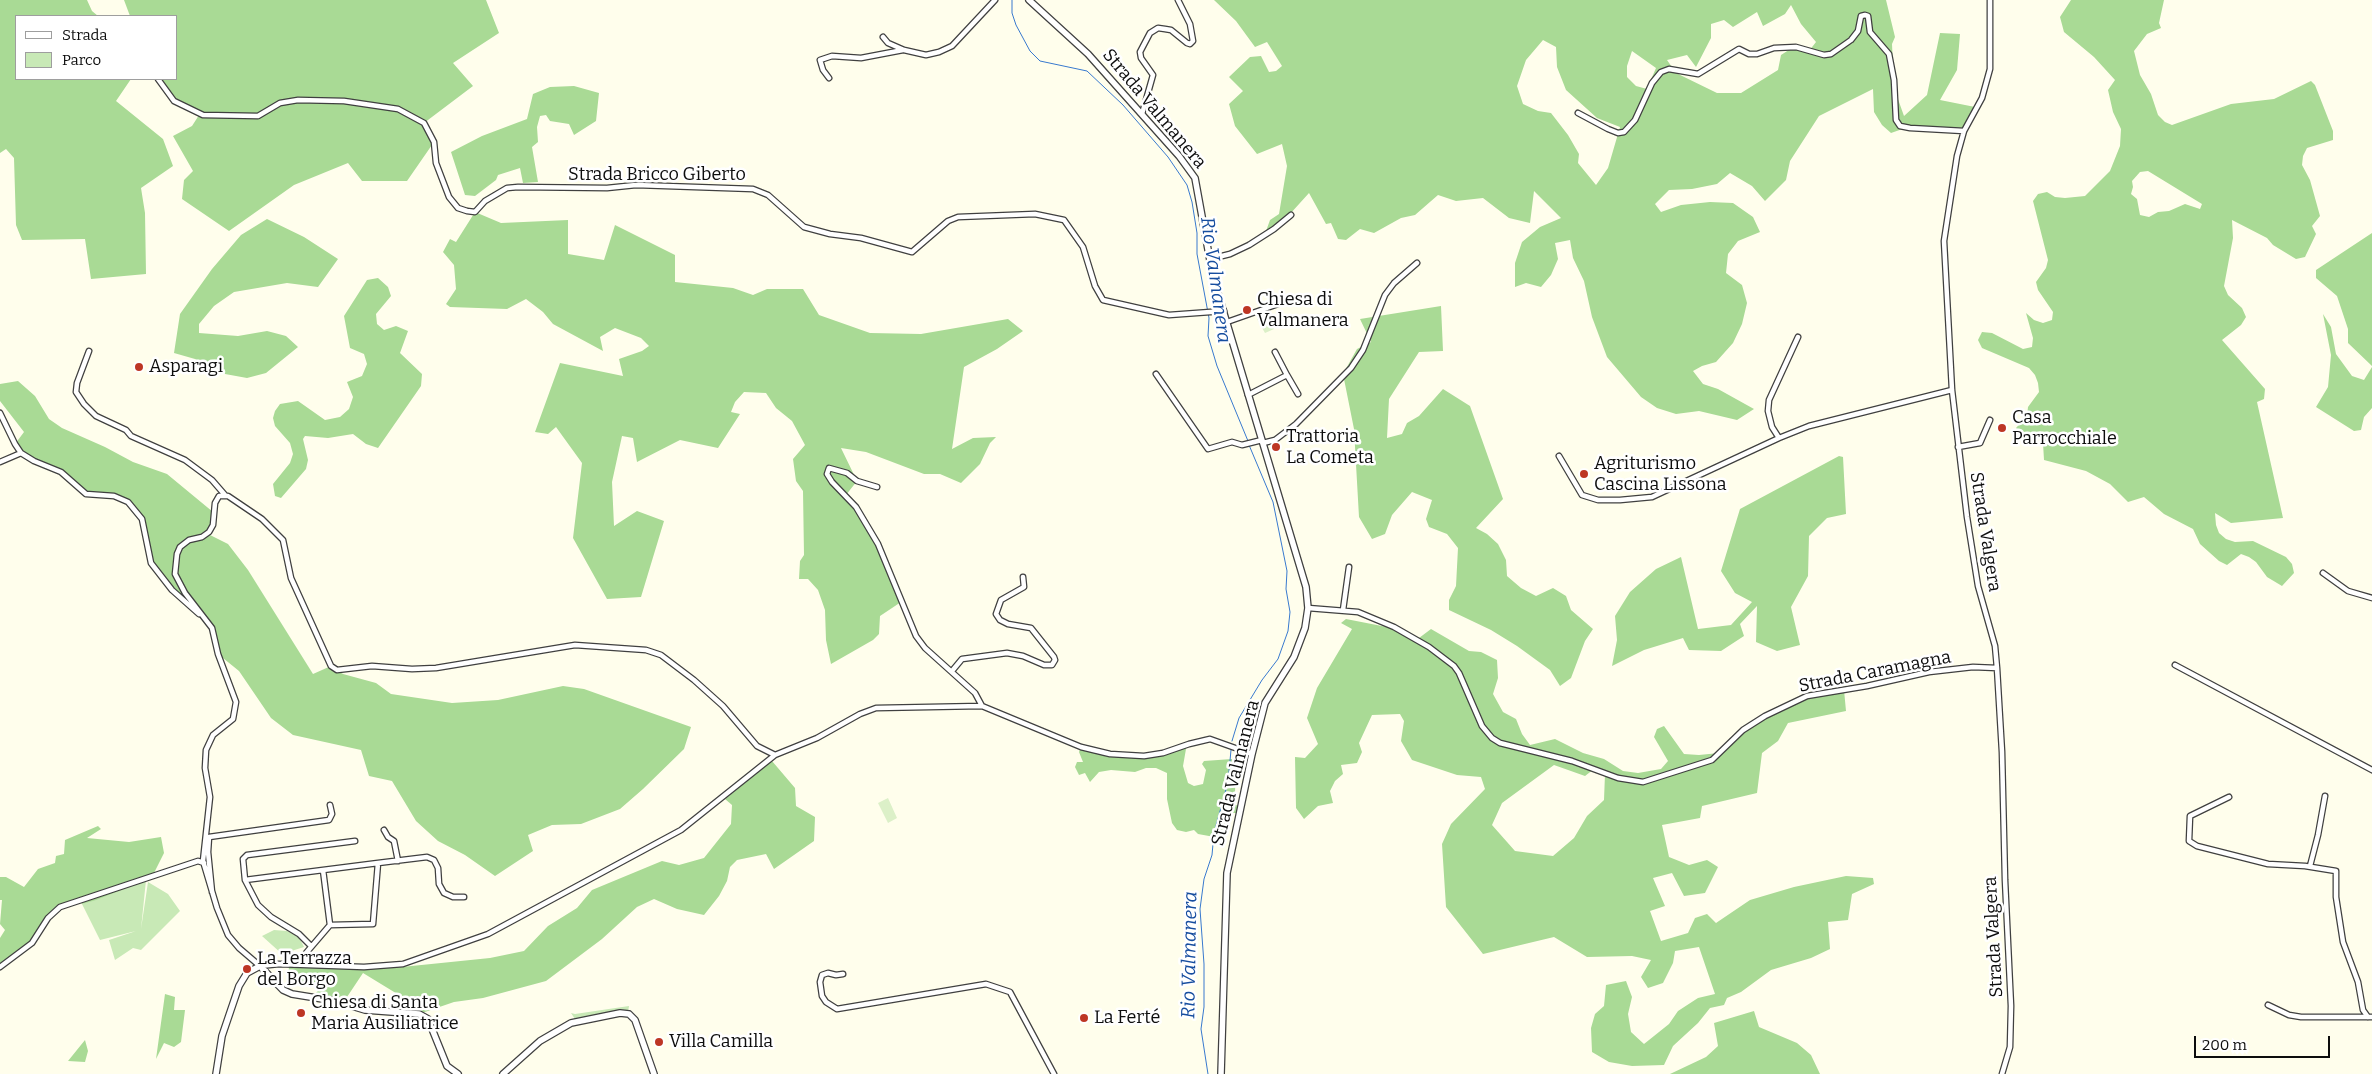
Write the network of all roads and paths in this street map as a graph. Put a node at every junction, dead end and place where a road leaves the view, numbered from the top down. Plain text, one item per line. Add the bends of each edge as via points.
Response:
1 (995, 0) edge
2 (1029, 0) edge
3 (1178, 0) edge
4 (1990, 0) edge
5 (882, 37) dead end
6 (904, 50) junction
7 (830, 78) dead end
8 (159, 80) edge
9 (1578, 113) dead end
10 (1142, 114) junction
11 (1964, 131) junction
12 (1291, 215) dead end
13 (1210, 259) junction
14 (1417, 263) dead end
15 (1281, 303) dead end
16 (1224, 311) junction
17 (1227, 322) junction
18 (1798, 337) dead end
19 (89, 351) dead end
20 (1275, 352) dead end
21 (1156, 374) dead end
22 (1287, 376) junction
23 (1952, 390) junction
24 (1298, 394) dead end
25 (1248, 395) junction
26 (0, 413) edge
27 (1990, 420) dead end
28 (1779, 438) junction
29 (1262, 441) junction
30 (1958, 447) junction
31 (21, 453) junction
32 (1559, 456) dead end
33 (0, 462) edge
34 (877, 487) dead end
35 (225, 495) junction
36 (1349, 567) dead end
37 (2323, 573) dead end
38 (1024, 577) dead end
39 (2372, 598) edge
40 (1308, 608) junction
41 (1343, 610) junction
42 (200, 614) junction
43 (2175, 665) dead end
44 (1996, 668) junction
45 (952, 671) junction
46 (982, 706) junction
47 (1252, 754) junction
48 (775, 755) junction
49 (2372, 770) edge
50 (2325, 796) dead end
51 (2229, 797) dead end
52 (330, 805) dead end
53 (384, 830) dead end
54 (356, 841) dead end
55 (398, 860) junction
56 (378, 863) junction
57 (204, 864) junction
58 (2310, 866) junction
59 (323, 870) junction
60 (245, 880) junction
61 (212, 893) junction
62 (464, 896) dead end
63 (330, 925) junction
64 (311, 946) junction
65 (305, 965) junction
66 (260, 966) junction
67 (0, 967) edge
68 (843, 974) dead end
69 (2268, 1005) dead end
70 (2370, 1017) edge
71 (216, 1074) edge
72 (458, 1074) edge
73 (503, 1074) edge
74 (654, 1074) edge
75 (1054, 1074) edge
76 (1221, 1074) edge
77 (2002, 1074) edge

1 - 6 street via 952,46 926,55
2 - 10 street, Strada Valmanera via 1088,54
3 - 10 street via 1190,24 1193,41 1187,43 1165,28 1150,33 1140,52 1153,75
4 - 11 street, Strada Valgera via 1990,69 1982,98
5 - 6 street
6 - 7 street via 861,58 832,56 820,60
8 - 16 street, Strada Bricco Giberto via 174,101 203,115 258,116 280,104 298,100 344,101 398,109 424,124 434,142 436,163 449,197 458,208 467,211 475,212 507,188 518,187 753,189 768,195 804,227 912,252 948,221 958,217 1035,214 1064,220 1083,247 1095,286 1103,300 1168,315
9 - 11 street via 1608,129 1624,132 1635,120 1657,75 1665,70 1698,74 1739,49 1757,54 1774,48 1796,47 1831,54 1855,35 1861,16 1865,15 1868,16 1870,32 1889,54 1896,120 1900,126
10 - 13 street, Strada Valmanera via 1195,178
11 - 23 street, Strada Valgera via 1944,242
12 - 13 street via 1249,245
13 - 16 street, Strada Valmanera
14 - 29 street via 1386,294 1363,350 1351,368 1296,424 1274,440
15 - 17 street
16 - 17 street, Strada Valmanera
17 - 25 street, Strada Valmanera
18 - 28 street via 1769,400 1772,427
19 - 35 street via 76,392 84,404 96,416 131,436 185,460 212,480
20 - 22 street
21 - 29 street via 1208,449 1232,442 1242,446
22 - 24 street
22 - 25 street
23 - 28 street via 1809,426
23 - 30 street, Strada Valgera
25 - 29 street, Strada Valmanera
26 - 31 street
27 - 30 street via 1980,443
28 - 32 street via 1652,497 1620,500 1598,500 1582,494
29 - 40 street, Strada Valmanera via 1300,562
30 - 44 street, Strada Valgera via 1973,557 1995,646
31 - 33 street
31 - 42 street via 61,472 86,494 114,496 128,502 142,519 151,563 172,590
34 - 45 street via 856,481 847,472 829,468 827,474 856,507 878,544 916,636
35 - 42 street via 219,496 215,503 209,532 185,542 176,559 175,574 179,584
35 - 48 street via 262,519 283,540 290,578 331,666 337,670 372,666 412,670 436,668 575,645 646,650 661,654 694,680 723,706 757,746
36 - 41 street
37 - 39 street via 2348,591
38 - 45 street via 1024,586 1001,600 996,614 1008,624 1031,628 1054,657 1052,665 1007,653 962,659
40 - 41 street, Strada Caramagna
40 - 47 street, Strada Valmanera via 1294,657 1265,703
41 - 44 street, Strada Caramagna via 1358,612 1394,627 1454,666 1482,726 1500,743 1642,782 1712,760 1743,730 1807,696 1929,672
42 - 57 street via 212,628 236,702 233,719 213,735 205,752 210,798 204,836
43 - 49 street
44 - 77 street, Strada Valgera via 2011,1006 2010,1047
45 - 46 street via 975,693
46 - 47 street via 1081,747 1110,754 1144,756 1202,740 1216,740
46 - 48 street via 876,708
47 - 76 street, Strada Valmanera via 1226,886
48 - 65 street via 681,830 488,934 403,964 364,967
50 - 58 street
51 - 58 street via 2190,816 2188,836 2192,844 2268,864
52 - 61 street via 332,814 329,820 209,837
53 - 55 street via 394,841
54 - 60 street via 247,855 243,859
55 - 56 street
55 - 62 street via 427,857 434,860 444,893 453,897
56 - 59 street
56 - 63 street via 373,924
57 - 61 street
57 - 67 street via 198,861 60,907 48,918 32,943
58 - 70 street via 2336,871 2336,897 2343,942 2358,982 2363,1010
59 - 60 street
59 - 63 street
60 - 64 street via 258,905
61 - 66 street via 232,941
63 - 64 street
64 - 65 street via 306,953
65 - 66 street
66 - 71 street via 247,973 240,986 222,1036
66 - 72 street via 283,990 292,994 364,1010 419,1014 428,1020 448,1066
68 - 75 street via 828,972 822,975 820,982 822,996 837,1009 986,984 1010,992
69 - 70 street via 2301,1017
73 - 74 street via 540,1040 571,1023 620,1013 636,1020

